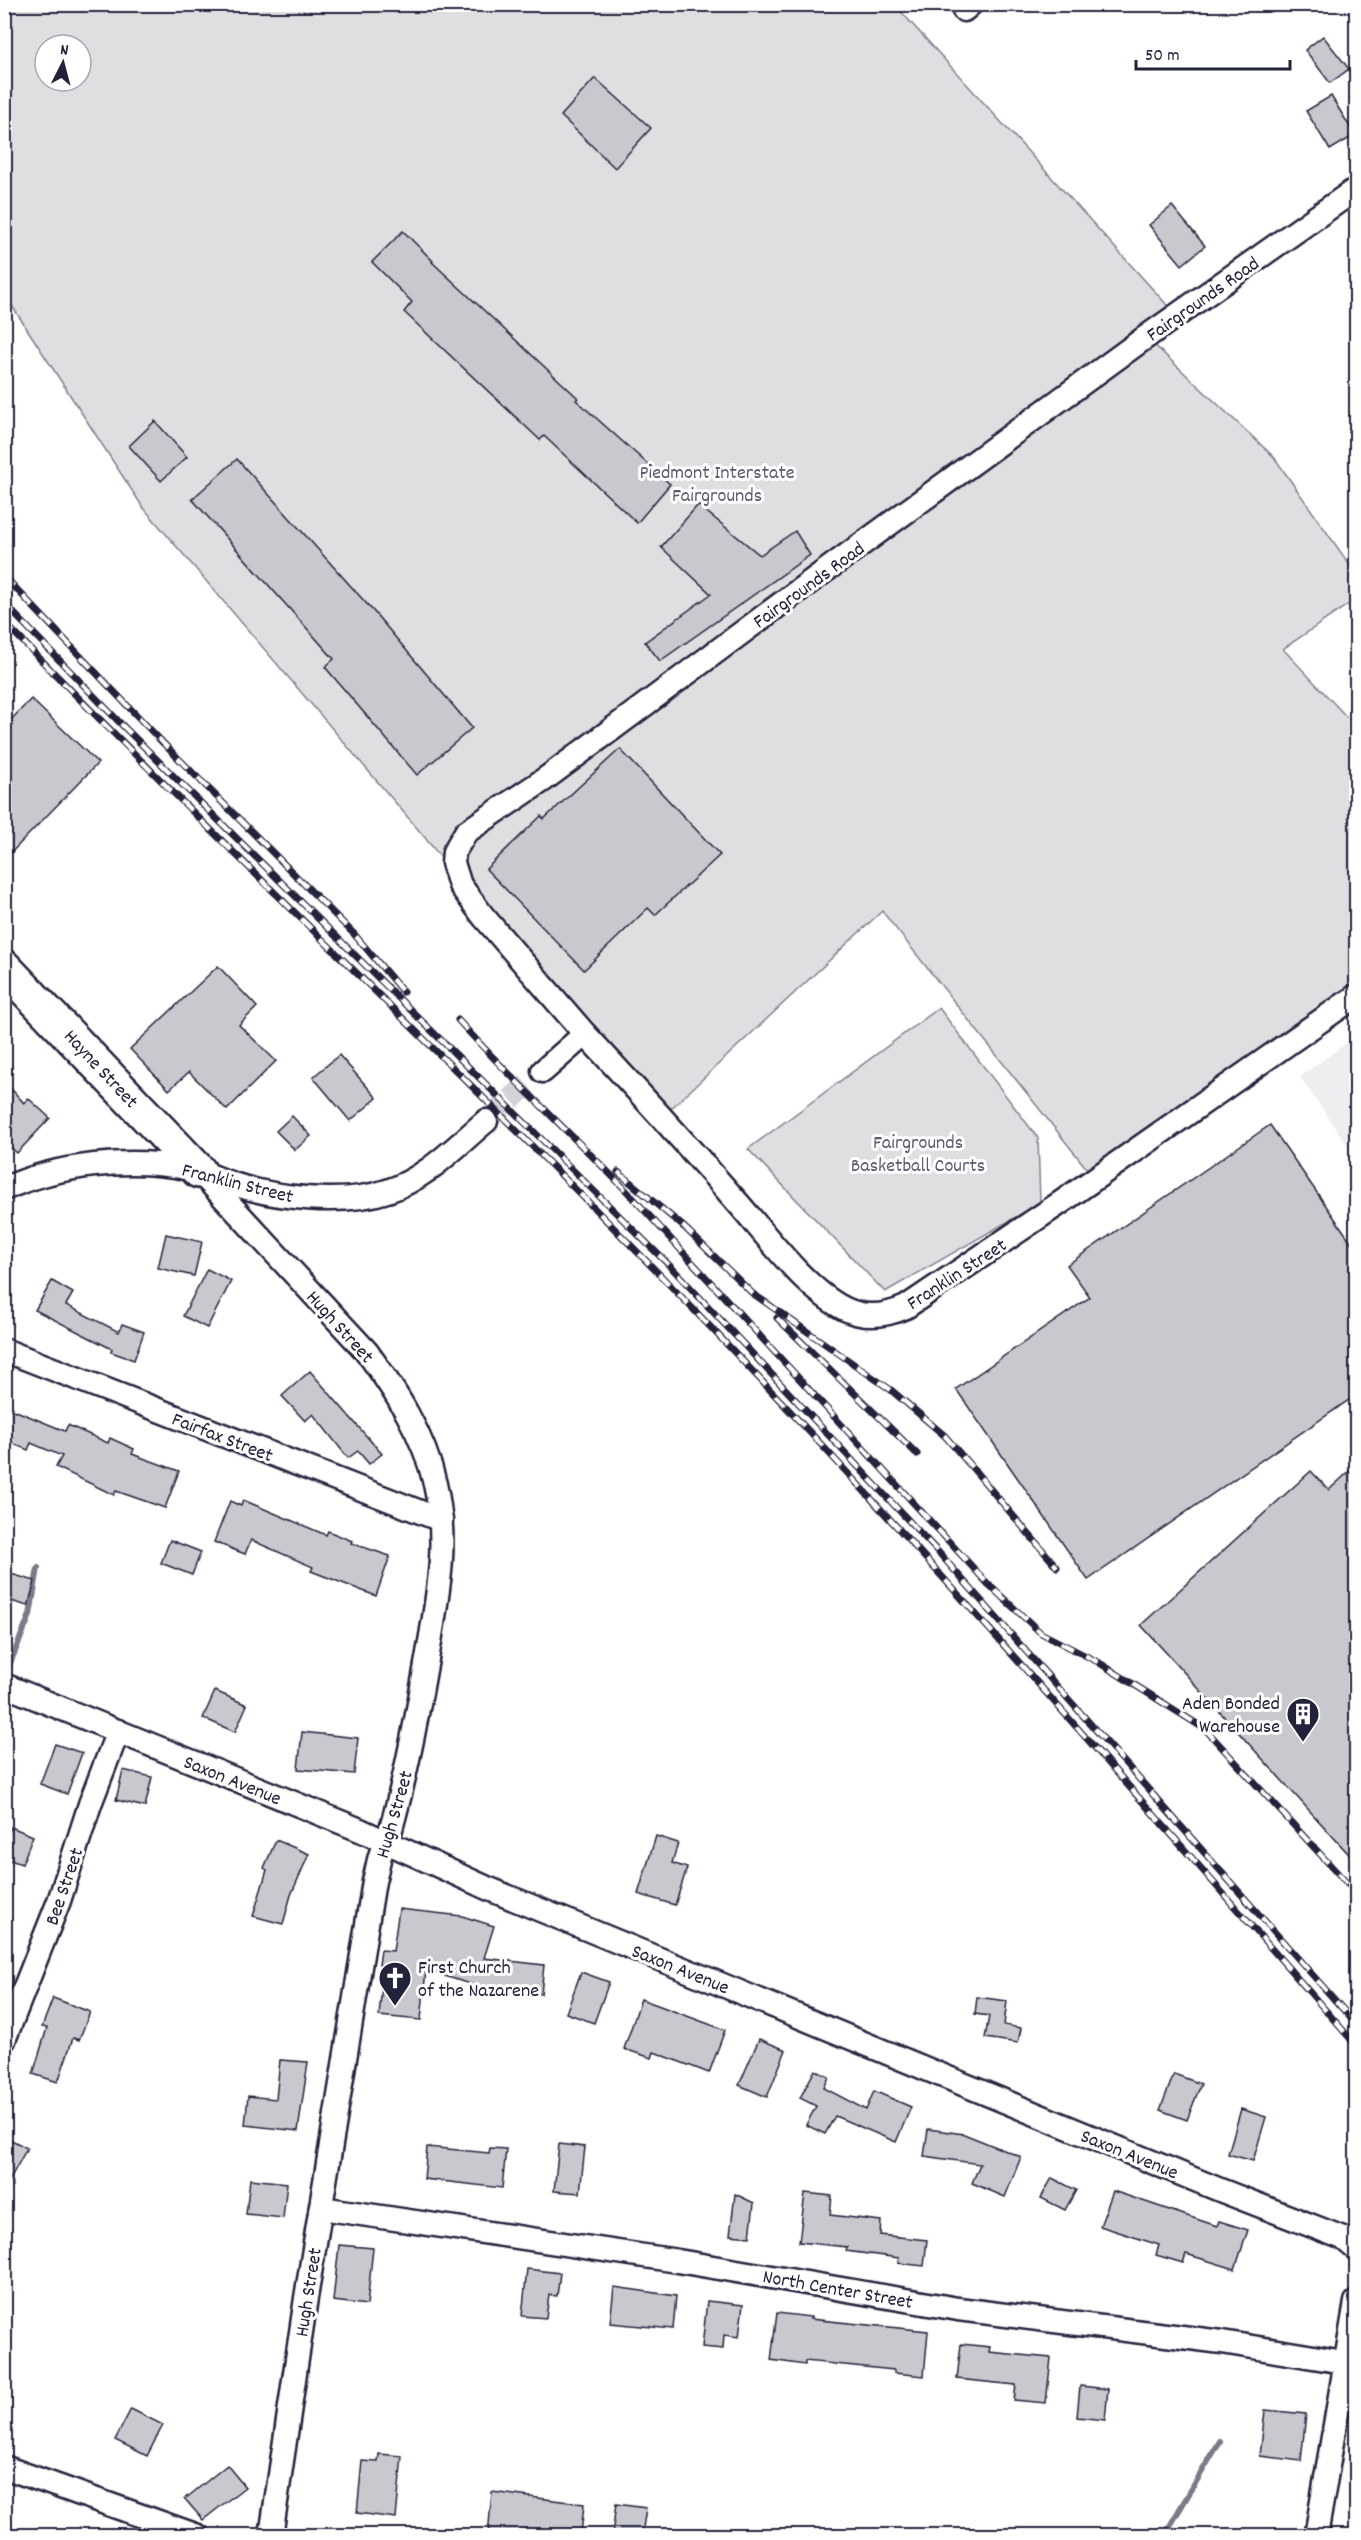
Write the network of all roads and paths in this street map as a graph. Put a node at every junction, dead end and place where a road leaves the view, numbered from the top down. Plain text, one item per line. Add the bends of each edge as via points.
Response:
1 (1356, 189) edge
2 (4, 967) edge
3 (1356, 996) edge
4 (585, 1034) junction
5 (543, 1071) tunnel mouth
6 (486, 1120) tunnel mouth
7 (199, 1170) junction
8 (4, 1189) edge
9 (4, 1350) edge
10 (441, 1520) junction
11 (4, 1685) edge
12 (118, 1731) junction
13 (386, 1842) junction
14 (4, 2040) edge
15 (321, 2208) junction
16 (1356, 2249) edge
17 (1356, 2301) edge
18 (1352, 2363) edge
19 (4, 2467) edge
20 (198, 2535) edge
21 (271, 2535) edge
22 (1316, 2535) edge

1 - 4 street, Fairgrounds Road via 466,832 454,852 460,885
2 - 7 street, Hayne Street
3 - 4 street, Franklin Street via 906,1307 875,1316 844,1308 800,1273
4 - 5 street
6 - 7 street, Franklin Street via 418,1178 369,1196 330,1200 297,1197 232,1184
7 - 8 street, Franklin Street via 142,1164 98,1165 54,1172
7 - 10 street, Hugh Street via 367,1352 390,1384 426,1453
9 - 10 street, Fairfax Street
10 - 13 street, Hugh Street via 442,1571 416,1728
11 - 12 street, Saxon Avenue
12 - 13 street, Saxon Avenue
12 - 14 street, Bee Street via 59,1901
13 - 15 street, Hugh Street via 374,1881
13 - 16 street, Saxon Avenue via 487,1888 1343,2238
15 - 18 street, North Center Street via 678,2261 958,2309 1222,2342
15 - 21 street, Hugh Street
17 - 18 street
18 - 22 street
19 - 20 street

